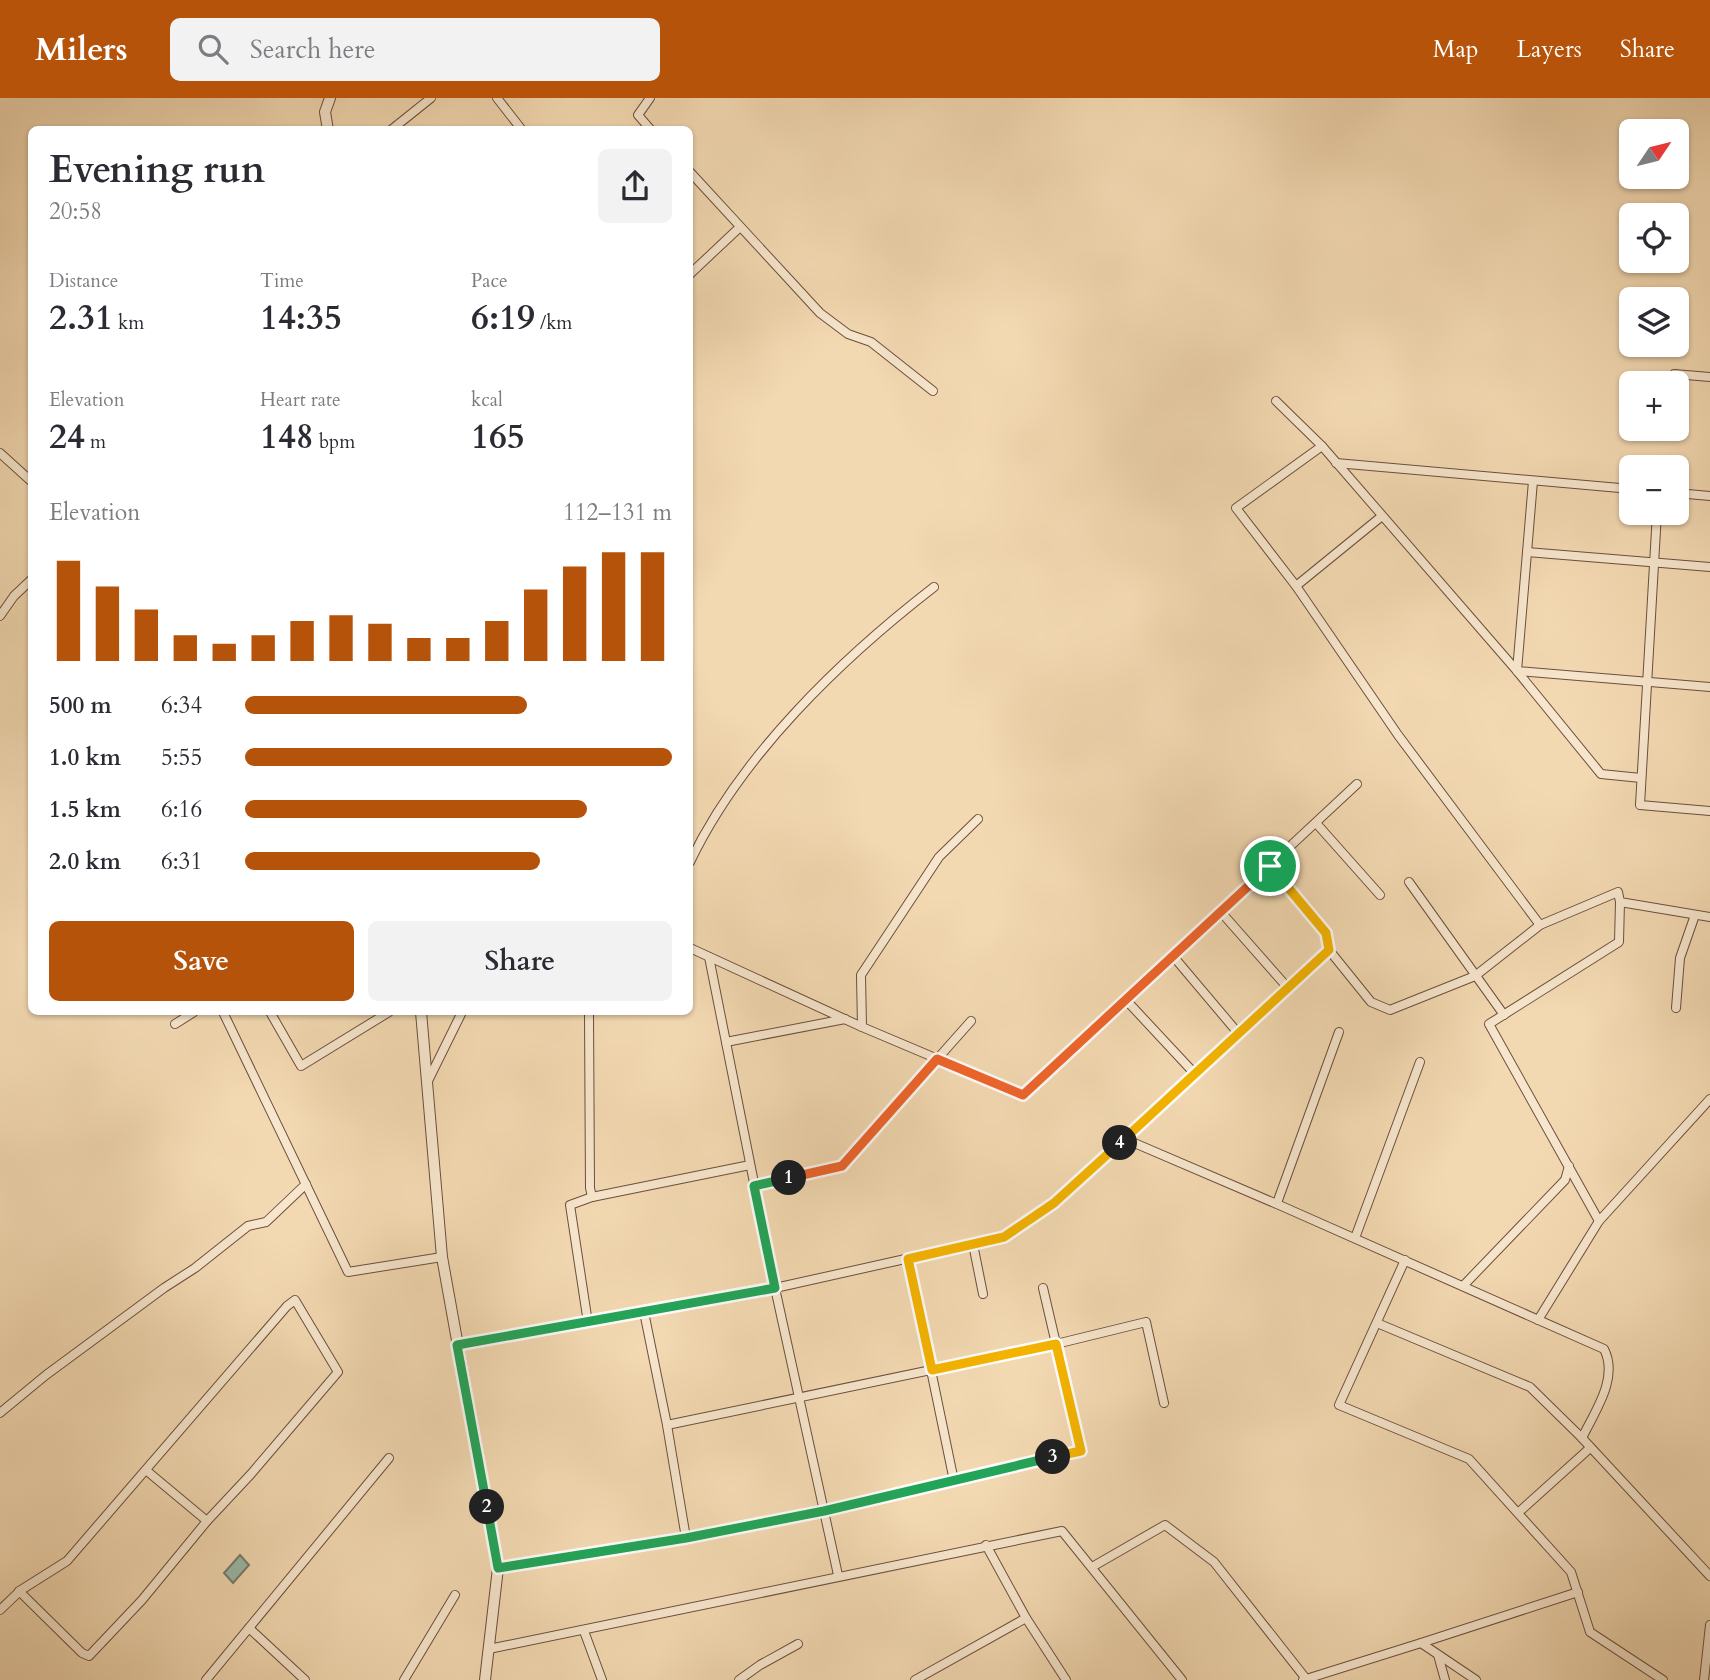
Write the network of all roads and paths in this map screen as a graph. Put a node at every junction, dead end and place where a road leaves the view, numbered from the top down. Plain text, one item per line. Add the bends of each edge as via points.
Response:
1 (330, 98) edge
2 (431, 98) edge
3 (497, 98) edge
4 (650, 98) edge
5 (327, 126) edge
6 (396, 126) edge
7 (519, 126) edge
8 (648, 126) edge
9 (693, 175) edge
10 (740, 227) junction
11 (693, 271) edge
12 (1689, 375) edge
13 (1710, 377) edge
14 (933, 391) dead end
15 (1276, 401) dead end
16 (1322, 446) junction
17 (0, 453) edge
18 (1336, 463) junction
19 (28, 478) edge
20 (1533, 481) junction
21 (1619, 488) edge
22 (1689, 494) edge
23 (1710, 496) edge
24 (1382, 516) junction
25 (1656, 525) edge
26 (1527, 552) junction
27 (1654, 563) junction
28 (1710, 567) edge
29 (28, 583) edge
30 (1296, 586) junction
31 (934, 587) dead end
32 (0, 616) edge
33 (1517, 671) junction
34 (1647, 682) junction
35 (1710, 687) edge
36 (1641, 778) junction
37 (1357, 785) dead end
38 (1710, 811) edge
39 (978, 819) dead end
40 (1316, 823) junction
41 (693, 856) edge
42 (1270, 866) junction
43 (1409, 882) dead end
44 (1380, 895) dead end
45 (1620, 902) junction
46 (1221, 912) junction
47 (1695, 915) junction
48 (1710, 917) edge
49 (1540, 925) junction
50 (693, 949) edge
51 (1329, 950) junction
52 (1173, 956) junction
53 (709, 957) junction
54 (1475, 976) junction
55 (1287, 988) junction
56 (1126, 1000) junction
57 (1676, 1008) dead end
58 (189, 1015) edge
59 (224, 1015) edge
60 (272, 1015) edge
61 (384, 1015) edge
62 (421, 1015) edge
63 (461, 1015) edge
64 (589, 1015) edge
65 (1504, 1015) junction
66 (845, 1019) junction
67 (971, 1021) dead end
68 (174, 1024) dead end
69 (862, 1027) junction
70 (1339, 1032) dead end
71 (1238, 1033) junction
72 (726, 1042) junction
73 (937, 1059) junction
74 (1420, 1062) dead end
75 (1195, 1074) junction
76 (427, 1083) junction
77 (1710, 1099) edge
78 (1125, 1139) junction
79 (750, 1165) junction
80 (1569, 1166) junction
81 (306, 1184) junction
82 (754, 1186) junction
83 (592, 1197) junction
84 (1277, 1203) junction
85 (1599, 1221) junction
86 (1355, 1238) junction
87 (973, 1244) junction
88 (442, 1257) junction
89 (908, 1259) junction
90 (1405, 1260) junction
91 (1463, 1286) junction
92 (775, 1288) junction
93 (1043, 1288) dead end
94 (983, 1294) dead end
95 (643, 1312) junction
96 (1538, 1320) junction
97 (588, 1323) junction
98 (1377, 1323) junction
99 (1056, 1344) junction
100 (457, 1345) junction
101 (932, 1370) junction
102 (799, 1398) junction
103 (1164, 1403) dead end
104 (0, 1413) edge
105 (667, 1424) junction
106 (1582, 1438) junction
107 (1590, 1448) junction
108 (389, 1458) dead end
109 (147, 1471) junction
110 (954, 1480) junction
111 (824, 1511) junction
112 (1519, 1512) junction
113 (207, 1521) junction
114 (686, 1538) junction
115 (986, 1545) junction
116 (1091, 1567) junction
117 (498, 1568) junction
118 (838, 1575) junction
119 (1710, 1576) edge
120 (19, 1591) junction
121 (1578, 1592) junction
122 (455, 1595) dead end
123 (0, 1610) edge
124 (1026, 1618) junction
125 (1710, 1625) edge
126 (249, 1628) junction
127 (584, 1631) junction
128 (1421, 1643) junction
129 (798, 1644) dead end
130 (489, 1649) junction
131 (1438, 1655) junction
132 (1305, 1679) edge
133 (206, 1680) edge
134 (305, 1680) edge
135 (404, 1680) edge
136 (485, 1680) edge
137 (602, 1680) edge
138 (740, 1680) edge
139 (915, 1680) edge
140 (1066, 1680) edge
141 (1182, 1680) edge
142 (1445, 1680) edge
143 (1476, 1680) edge
144 (1663, 1680) edge
145 (1704, 1680) edge

1 - 5 street via 325,113
2 - 6 street
3 - 7 street
4 - 8 street via 638,115
9 - 10 street
10 - 11 street
10 - 14 street via 820,313 848,334 871,342
12 - 13 street
15 - 16 street
16 - 18 street
16 - 30 street via 1236,508
17 - 19 street
18 - 20 street
18 - 24 street
20 - 21 street
20 - 26 street
22 - 23 street
24 - 30 street
24 - 33 street
25 - 27 street
26 - 27 street
26 - 33 street
27 - 28 street
27 - 34 street
29 - 32 street
30 - 49 street via 1398,735
31 - 41 street via 883,626 781,727 730,793
33 - 34 street
33 - 36 street via 1601,774
34 - 35 street
34 - 36 street
36 - 38 street via 1640,805
37 - 40 street
39 - 69 street via 939,856 861,975
40 - 42 street
40 - 44 street
42 - 46 street
42 - 51 street via 1326,933
43 - 54 street
45 - 47 street
45 - 49 street via 1618,892
45 - 65 street via 1619,943
46 - 52 street
46 - 55 street
47 - 48 street
47 - 57 street via 1680,958
49 - 54 street
50 - 53 street
51 - 54 street via 1371,1002 1390,1010
51 - 55 street
52 - 56 street
52 - 71 street
53 - 66 street
53 - 72 street
54 - 65 street
55 - 71 street
56 - 73 street via 1023,1095
56 - 75 street
58 - 68 street
59 - 81 street
60 - 61 street via 301,1066
62 - 76 street
63 - 76 street
64 - 83 street
65 - 80 street via 1489,1024
66 - 69 street
66 - 72 street
67 - 73 street
69 - 73 street
70 - 84 street
71 - 75 street
72 - 79 street
73 - 82 street via 842,1166
74 - 86 street
75 - 78 street
76 - 88 street
77 - 85 street
78 - 84 street
78 - 87 street via 1054,1203 1004,1237
79 - 82 street
79 - 83 street
80 - 85 street
80 - 91 street via 1565,1180
81 - 88 street via 348,1272
81 - 104 street via 266,1222 248,1226
82 - 92 street
83 - 97 street via 570,1205
84 - 86 street
85 - 96 street
86 - 90 street
87 - 89 street
87 - 94 street
88 - 100 street
89 - 92 street
89 - 101 street
90 - 91 street
90 - 98 street
91 - 96 street
92 - 95 street
92 - 102 street
93 - 99 street
95 - 97 street
95 - 105 street
96 - 106 street via 1604,1349 1610,1361 1605,1392
97 - 100 street
98 - 106 street via 1530,1387
98 - 112 street via 1339,1405 1469,1459
99 - 101 street
99 - 103 street via 1146,1322
99 - 110 street via 1081,1451
100 - 117 street
101 - 102 street
101 - 110 street
102 - 105 street
102 - 111 street
105 - 114 street
106 - 107 street
107 - 112 street
107 - 119 street
108 - 126 street
109 - 113 street
109 - 113 street via 295,1300 338,1372
109 - 120 street via 67,1561
110 - 111 street
111 - 114 street
111 - 118 street
112 - 121 street via 1571,1572
113 - 120 street via 89,1657
114 - 117 street
115 - 116 street via 1062,1531
115 - 118 street
115 - 124 street
116 - 132 street via 1165,1525 1214,1562
116 - 141 street
117 - 130 street
118 - 127 street
120 - 123 street
121 - 128 street
121 - 144 street via 1590,1632
122 - 135 street
124 - 139 street
124 - 140 street
125 - 145 street
126 - 133 street
126 - 134 street
127 - 130 street
127 - 137 street
128 - 131 street
128 - 132 street
129 - 138 street
130 - 136 street
131 - 142 street
131 - 143 street

